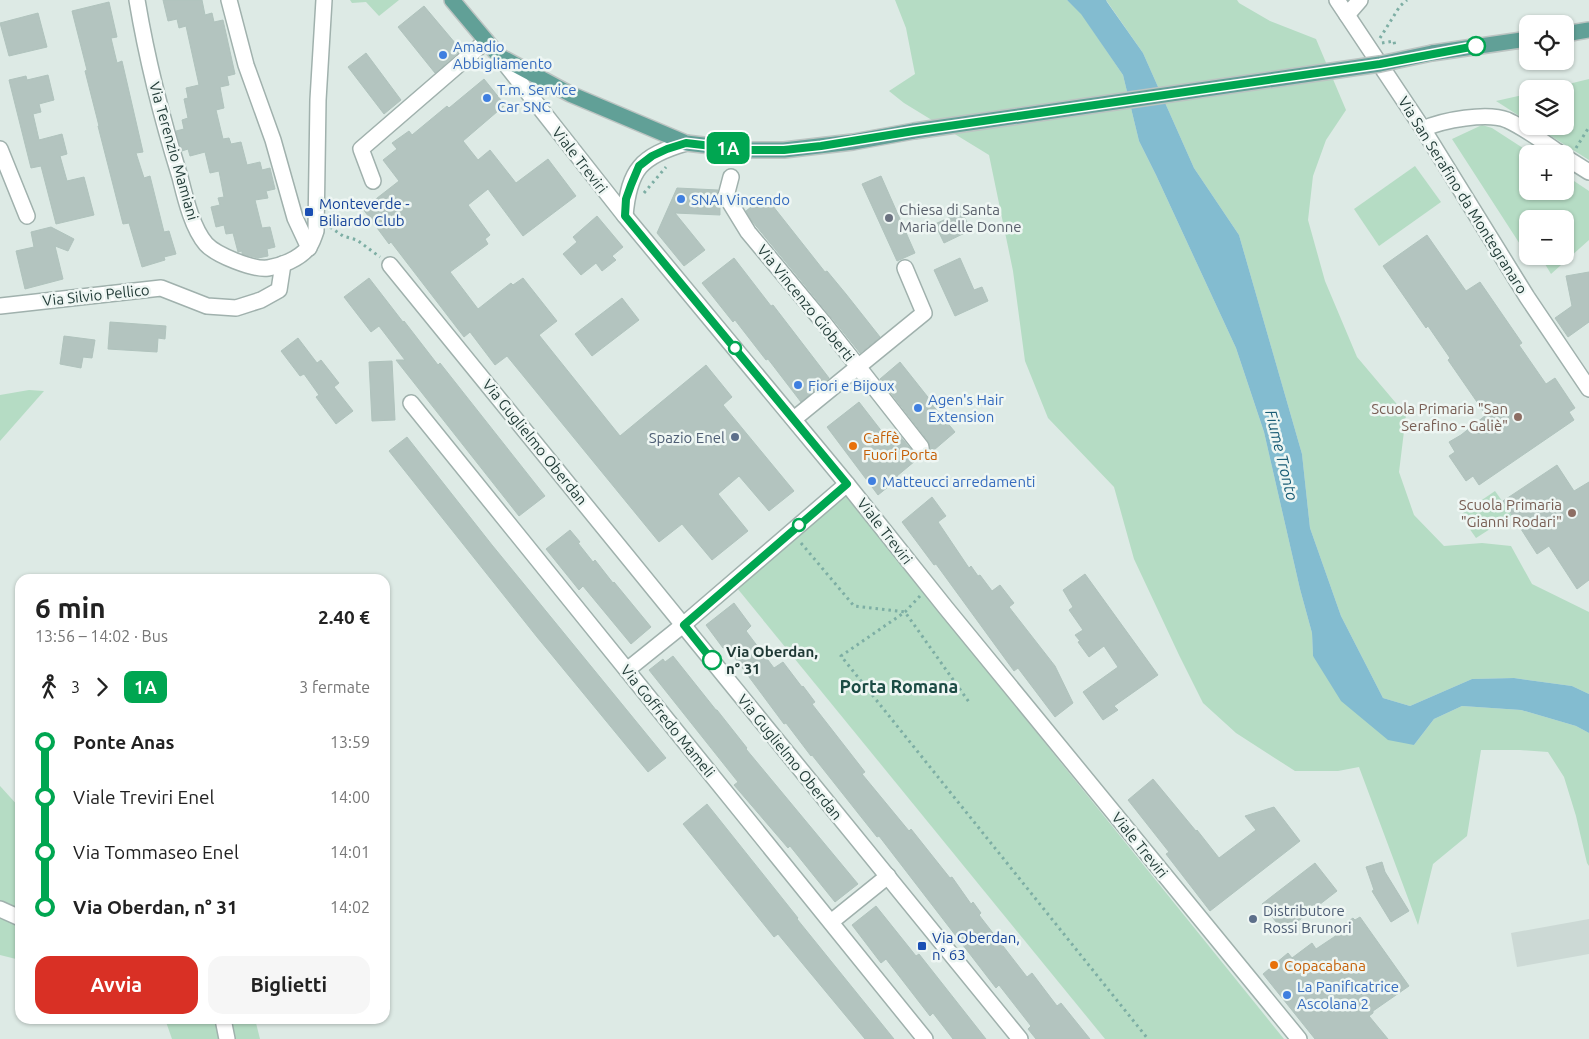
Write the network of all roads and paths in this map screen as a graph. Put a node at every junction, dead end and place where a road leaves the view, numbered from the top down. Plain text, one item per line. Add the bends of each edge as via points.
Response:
1 (137, 0) edge
2 (229, 0) edge
3 (452, 0) edge
4 (1337, 0) edge
5 (1360, 0) edge
6 (1407, 0) edge
7 (325, 2) edge
8 (1347, 15) junction
9 (1589, 30) edge
10 (1574, 32) edge
11 (1519, 40) edge
12 (486, 41) junction
13 (1377, 44) dead end
14 (498, 56) junction
15 (1589, 127) edge
16 (1423, 130) junction
17 (686, 143) junction
18 (1547, 145) edge
19 (1574, 145) edge
20 (0, 149) edge
21 (1574, 162) edge
22 (668, 165) dead end
23 (1589, 172) edge
24 (730, 177) dead end
25 (372, 181) dead end
26 (643, 194) dead end
27 (316, 213) junction
28 (27, 216) dead end
29 (625, 216) junction
30 (309, 248) junction
31 (283, 264) junction
32 (390, 265) joint
33 (905, 268) dead end
34 (0, 306) edge
35 (858, 367) junction
36 (1589, 389) edge
37 (411, 403) dead end
38 (794, 419) junction
39 (921, 447) dead end
40 (847, 484) junction
41 (792, 532) junction
42 (928, 586) junction
43 (905, 612) junction
44 (684, 625) junction
45 (627, 670) junction
46 (969, 702) dead end
47 (888, 876) junction
48 (0, 909) edge
49 (15, 916) edge
50 (831, 922) junction
51 (225, 1024) edge
52 (227, 1039) edge
53 (925, 1039) edge
54 (1020, 1039) edge
55 (1148, 1039) edge
56 (1299, 1039) edge

1 - 31 street, Via Terenzio Mamiani via 162,117 197,229 206,245 232,260 260,269
2 - 30 street via 246,65 273,140 295,218
3 - 12 main road, Viale Treviri
4 - 8 street, Via San Serafino da Montegranaro
5 - 8 street
6 - 13 path
7 - 27 street via 318,100
8 - 16 street, Via San Serafino da Montegranaro
9 - 10 main road
11 - 17 main road, bridge via 1370,66 853,142 784,150 746,150
12 - 14 main road, Viale Treviri
12 - 25 street via 361,150
14 - 17 main road via 570,94
14 - 29 street, Viale Treviri
15 - 19 path
16 - 18 street via 1466,119 1491,117 1507,120
16 - 36 street, Via San Serafino da Montegranaro via 1527,297
17 - 29 street via 652,156 639,166 628,192
20 - 28 street
21 - 23 street
22 - 26 path
24 - 35 street, Via Vincenzo Gioberti via 726,196 748,232
27 - 30 street via 316,231
27 - 32 path via 330,228 357,240
29 - 38 street, Viale Treviri
30 - 31 street, Via Terenzio Mamiani
31 - 34 street, Via Silvio Pellico via 279,290 236,308 207,306 161,288
32 - 44 street, Via Guglielmo Oberdan
33 - 35 street via 924,313
35 - 38 street
35 - 39 street, Via Vincenzo Gioberti
37 - 45 street, Via Goffredo Mameli
38 - 40 street, Viale Treviri
40 - 41 street
40 - 42 street, Viale Treviri
41 - 43 path via 854,606
41 - 44 street
42 - 43 path
42 - 56 street, Viale Treviri
43 - 46 path
43 - 55 path via 841,656
44 - 45 street
44 - 47 street, Via Guglielmo Oberdan
45 - 50 street, Via Goffredo Mameli
47 - 50 street
47 - 54 street, Via Guglielmo Oberdan
48 - 49 street
50 - 53 street, Via Goffredo Mameli
51 - 52 street

